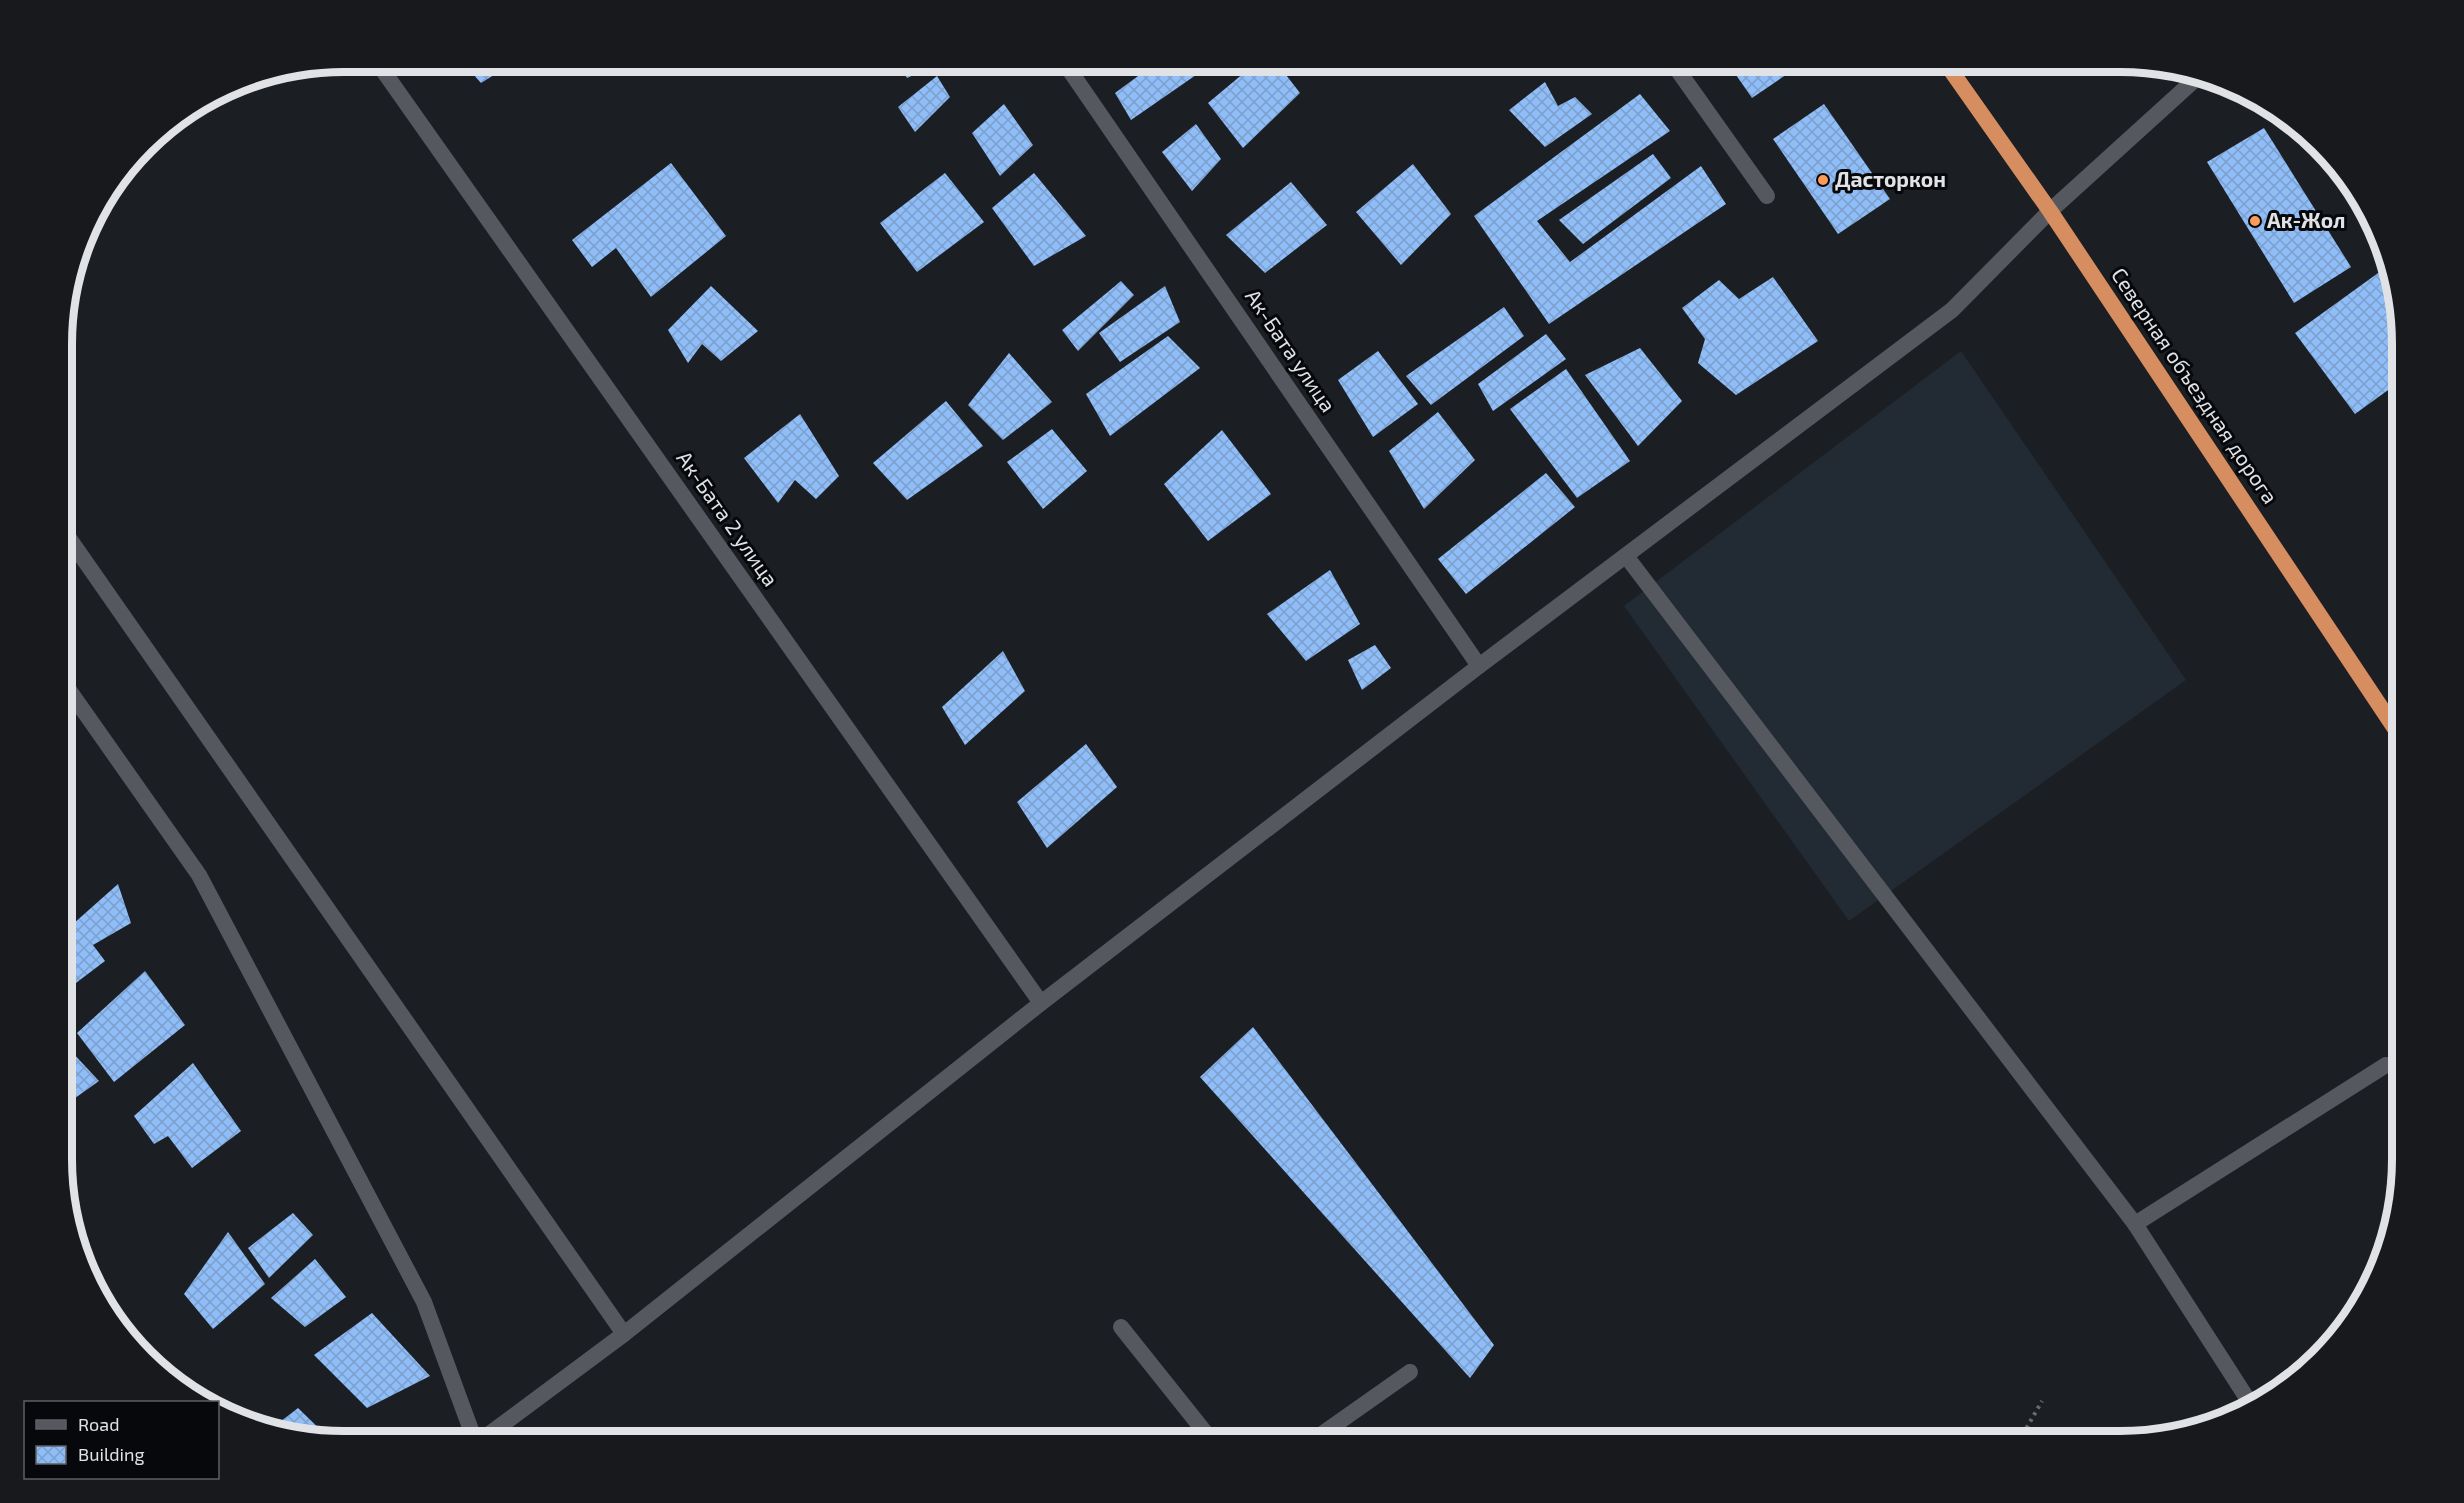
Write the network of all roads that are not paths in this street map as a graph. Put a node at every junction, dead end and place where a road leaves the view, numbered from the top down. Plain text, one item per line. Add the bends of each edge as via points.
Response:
1 (384, 72) edge
2 (1071, 72) edge
3 (1679, 72) edge
4 (1952, 72) edge
5 (2193, 81) edge
6 (1767, 196) dead end
7 (2049, 211) junction
8 (72, 542) edge
9 (1626, 556) junction
10 (1479, 666) junction
11 (72, 694) edge
12 (2392, 724) edge
13 (1041, 1003) junction
14 (2386, 1065) dead end
15 (2135, 1224) junction
16 (1121, 1327) dead end
17 (624, 1334) junction
18 (1410, 1372) dead end
19 (2248, 1399) edge
20 (471, 1431) edge
21 (495, 1431) edge
22 (1204, 1431) edge
23 (1326, 1431) edge

1 - 13 street, Ак-Бата 2 улица
2 - 10 street, Ак-Бата улица
3 - 6 street
4 - 7 highway, Северная объездная дорога
5 - 7 street
7 - 9 street via 1952,310
7 - 12 highway, Северная объездная дорога
8 - 17 street
9 - 10 street
9 - 15 street
10 - 13 street
11 - 20 street via 199,875 424,1302
13 - 17 street
14 - 15 street
15 - 19 street
16 - 22 street
17 - 21 street
18 - 23 street

